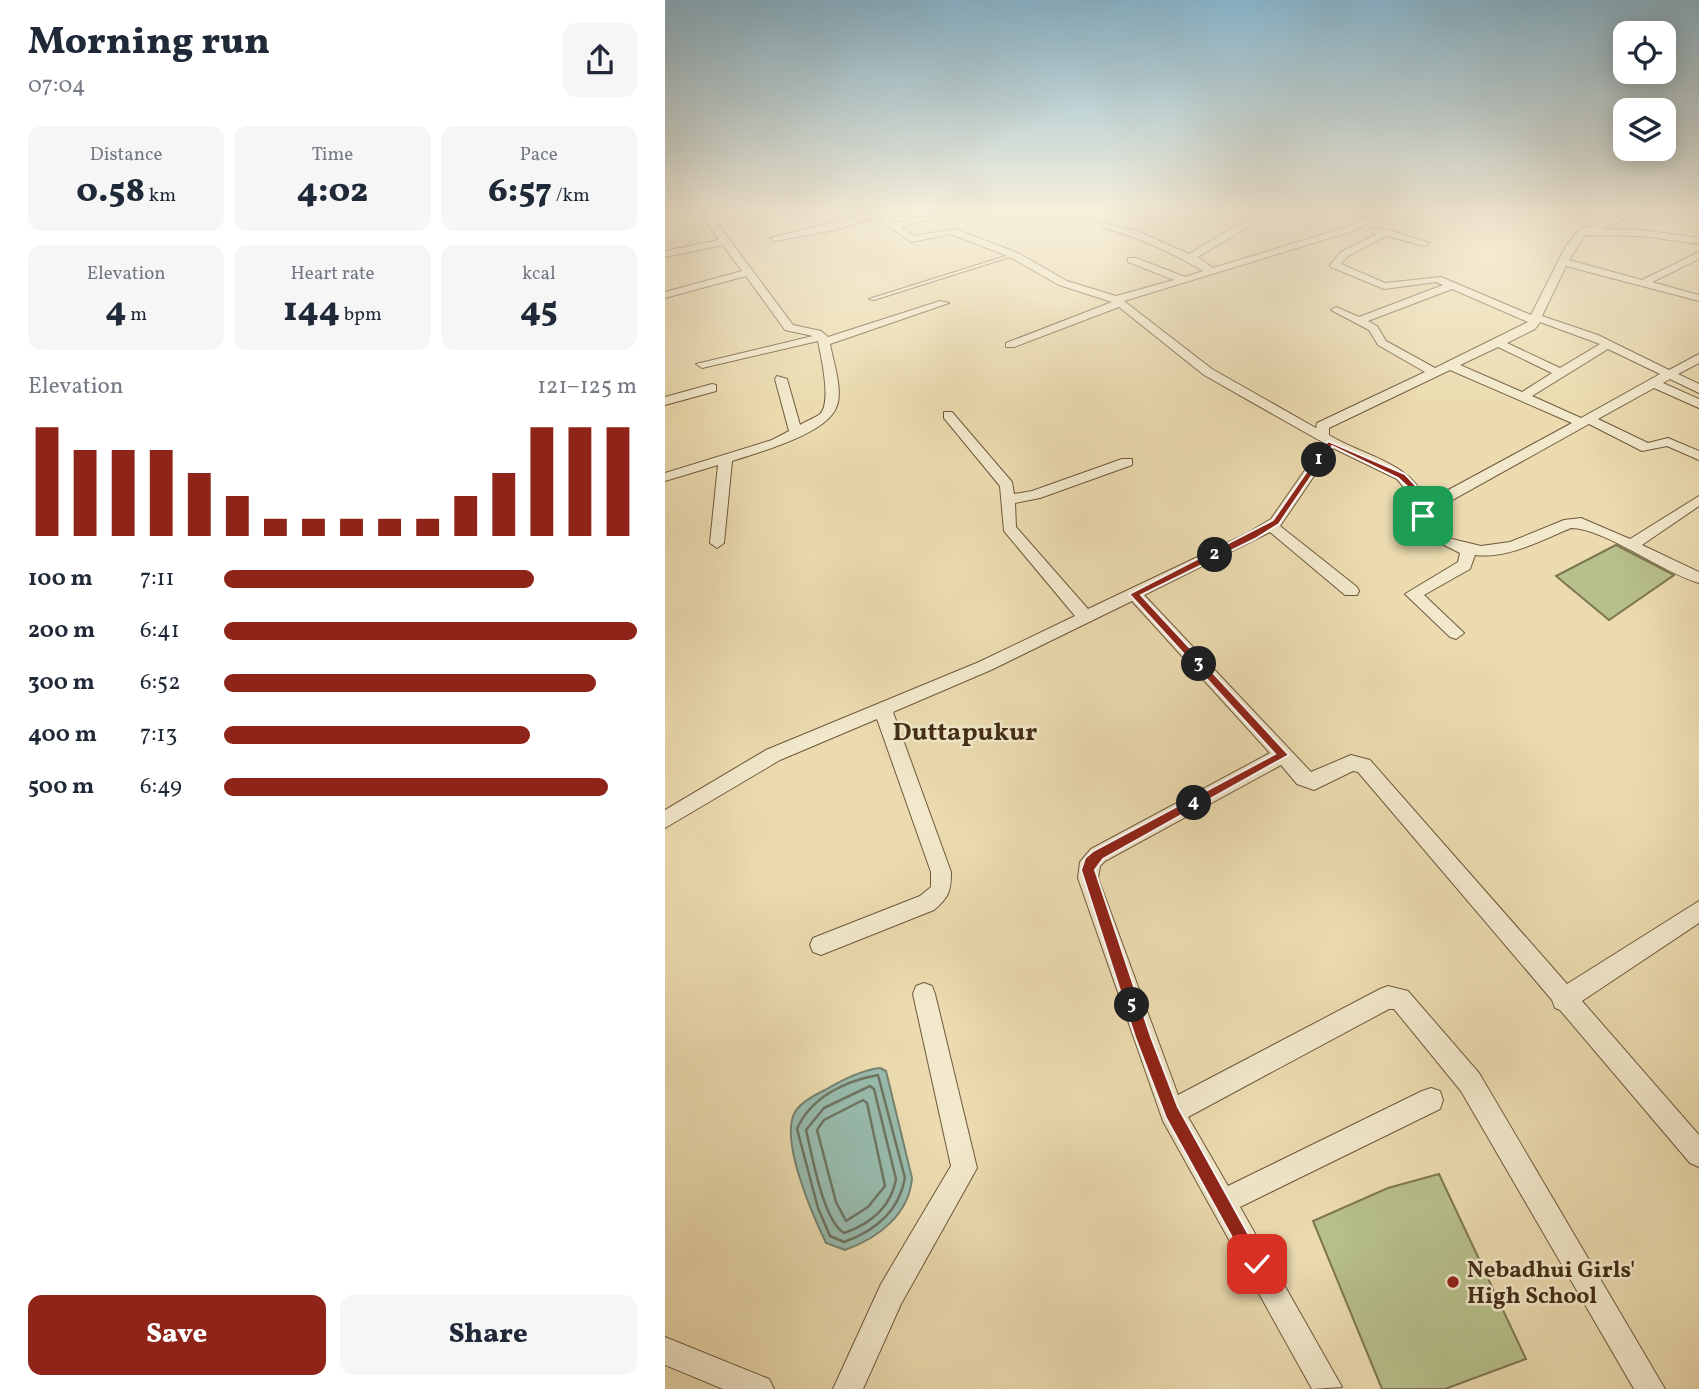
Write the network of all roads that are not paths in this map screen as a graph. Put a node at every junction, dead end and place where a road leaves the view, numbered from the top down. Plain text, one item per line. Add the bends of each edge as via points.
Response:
1 (739, 275) edge
2 (751, 275) edge
3 (950, 275) edge
4 (1049, 275) edge
5 (1171, 275) edge
6 (1202, 275) edge
7 (1356, 275) edge
8 (1558, 275) edge
9 (1612, 275) edge
10 (1655, 275) edge
11 (1184, 280) junction
12 (1643, 283) junction
13 (1451, 286) junction
14 (665, 295) edge
15 (1699, 298) edge
16 (872, 299) dead end
17 (1117, 301) junction
18 (944, 303) dead end
19 (1336, 310) dead end
20 (1535, 319) junction
21 (1361, 320) junction
22 (823, 340) junction
23 (1500, 344) junction
24 (1608, 344) junction
25 (1010, 345) dead end
26 (1699, 358) edge
27 (702, 364) dead end
28 (1452, 366) junction
29 (1435, 373) junction
30 (1561, 373) junction
31 (1669, 375) junction
32 (781, 379) dead end
33 (1654, 383) junction
34 (712, 388) dead end
35 (1699, 389) edge
36 (1525, 395) junction
37 (665, 401) edge
38 (1699, 404) edge
39 (948, 415) dead end
40 (1586, 421) junction
41 (796, 434) junction
42 (1327, 440) junction
43 (1699, 456) edge
44 (725, 461) junction
45 (1127, 462) dead end
46 (665, 477) edge
47 (1008, 500) junction
48 (1699, 500) edge
49 (1423, 510) junction
50 (1271, 525) junction
51 (717, 543) dead end
52 (1630, 546) junction
53 (1468, 552) junction
54 (1699, 578) edge
55 (1351, 591) dead end
56 (1134, 594) junction
57 (1085, 617) junction
58 (1456, 633) dead end
59 (883, 709) junction
60 (1283, 755) junction
61 (665, 820) edge
62 (1699, 911) edge
63 (821, 945) dead end
64 (924, 994) dead end
65 (1563, 1000) junction
66 (1431, 1100) dead end
67 (1172, 1112) junction
68 (1699, 1154) edge
69 (1221, 1203) junction
70 (665, 1351) edge
71 (1327, 1387) dead end
72 (759, 1389) edge
73 (848, 1389) edge
74 (1650, 1389) edge

1 - 14 street
2 - 22 street via 789,328 813,331
3 - 16 lane
4 - 17 street
5 - 11 street
6 - 11 street
7 - 13 street via 1378,285 1433,278
8 - 20 street
9 - 12 street
10 - 12 street
11 - 17 street
12 - 15 street
13 - 20 street
13 - 21 street
17 - 25 street
17 - 42 street via 1215,376
18 - 22 street
19 - 21 street
20 - 23 street via 1531,327
20 - 24 street
21 - 29 street via 1382,342
22 - 27 street
22 - 41 street via 831,407
23 - 28 street
23 - 30 street
24 - 30 street
24 - 31 street
26 - 31 street
28 - 29 street
28 - 36 street
29 - 42 street via 1330,420 1322,426
30 - 36 street
31 - 33 street
31 - 35 street
32 - 41 street
33 - 38 street
33 - 40 street
34 - 37 street
36 - 40 street
39 - 47 street via 1004,479
40 - 43 street via 1647,448 1668,442
40 - 49 street
41 - 44 street
42 - 49 street via 1402,476 1417,492
42 - 50 street
44 - 46 street
44 - 51 street
45 - 47 street
47 - 57 street via 1009,528
48 - 52 street
49 - 53 street via 1427,531
50 - 55 street
50 - 56 street
52 - 53 street via 1592,527 1570,523 1496,551
52 - 54 street
53 - 58 street via 1465,565 1413,594
56 - 57 street
56 - 60 street
57 - 59 street
59 - 61 street via 773,755
59 - 63 street via 941,872 941,891 927,903
60 - 65 street via 1304,778 1314,782 1351,763 1363,765
60 - 67 street via 1090,862 1089,878
62 - 65 street
64 - 73 street via 964,1167 891,1294
65 - 68 street
66 - 69 street
67 - 69 street
67 - 74 street via 1388,997 1400,999 1470,1082
69 - 71 street
70 - 72 street

